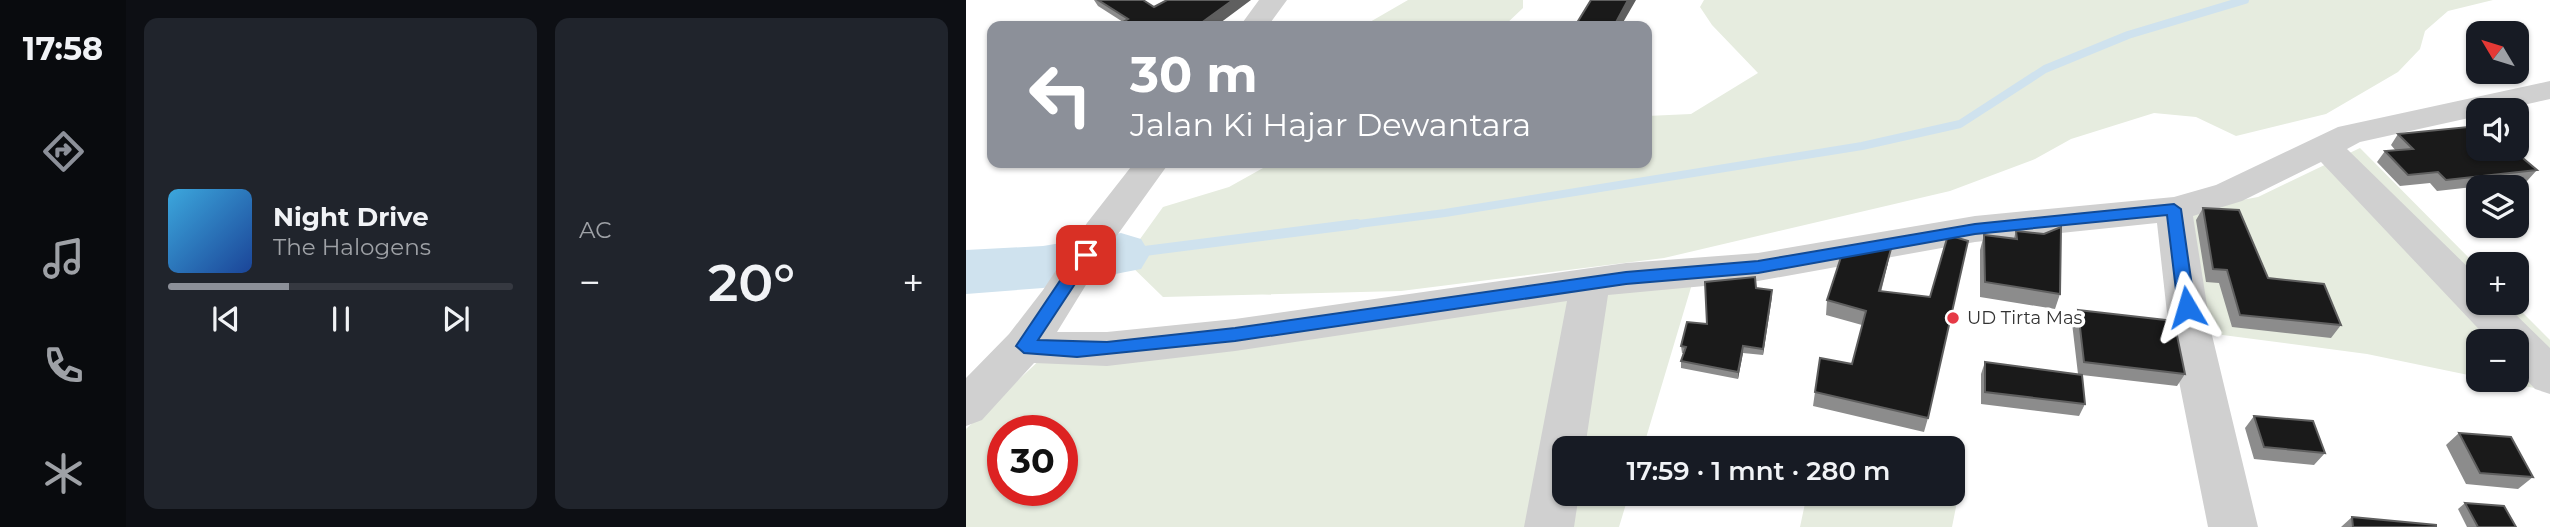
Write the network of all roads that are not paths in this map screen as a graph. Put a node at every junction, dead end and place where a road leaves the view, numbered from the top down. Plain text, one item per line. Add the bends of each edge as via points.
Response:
1 (1273, 0) edge
2 (1258, 21) edge
3 (2550, 90) edge
4 (2324, 145) junction
5 (1149, 168) edge
6 (2174, 209) junction
7 (1590, 283) junction
8 (2466, 289) edge
9 (2491, 315) edge
10 (1024, 346) junction
11 (2550, 376) edge
12 (966, 407) edge
13 (1549, 527) edge
14 (2233, 527) edge

1 - 2 street
3 - 4 street via 2350,134
4 - 6 street via 2229,193
4 - 8 street
5 - 10 street
6 - 7 street via 1975,229 1758,267
6 - 14 street via 2190,331
7 - 10 street via 1171,342 1077,350
7 - 13 street
9 - 11 street
10 - 12 street

